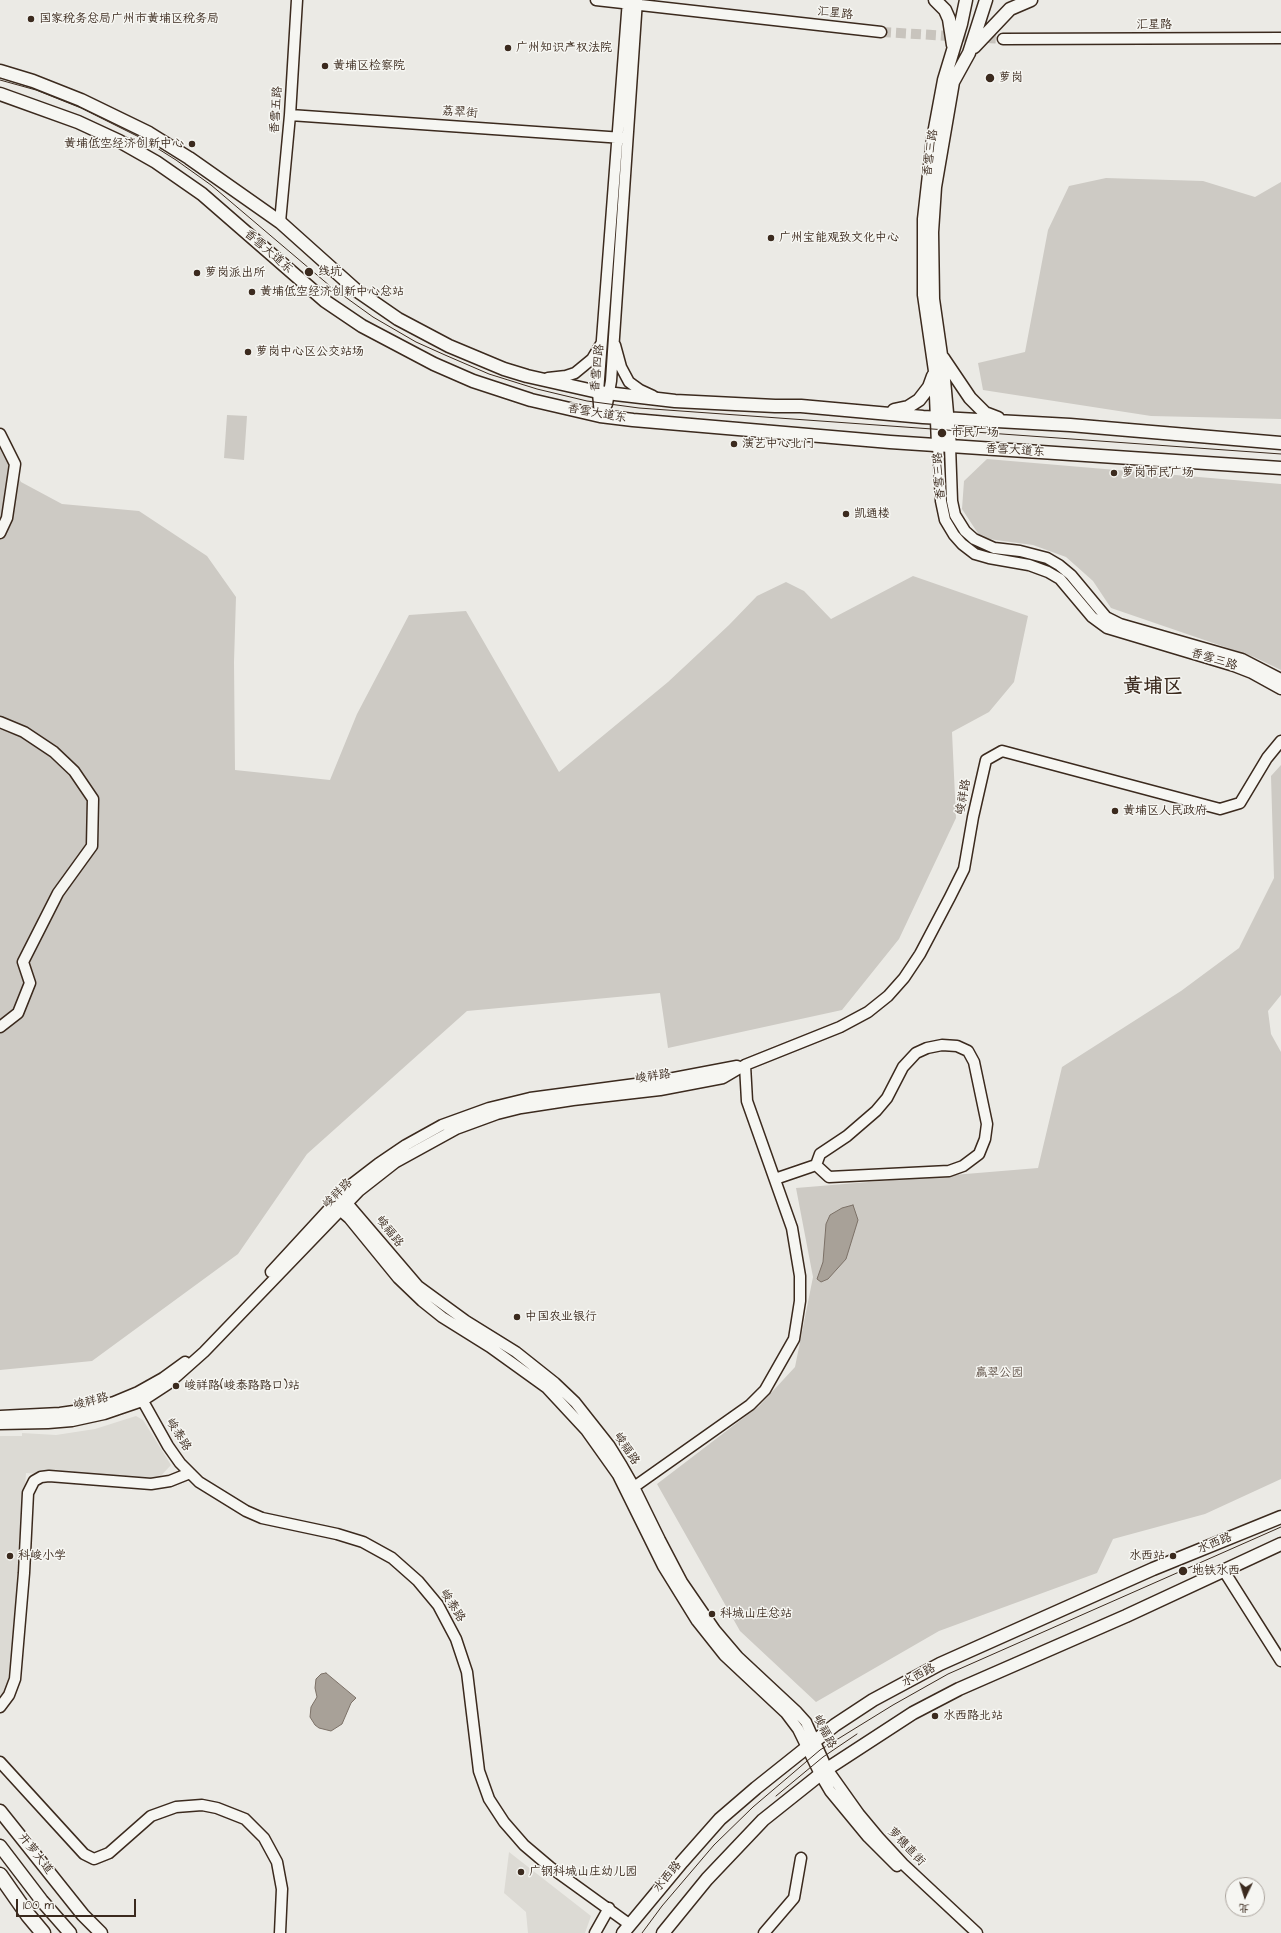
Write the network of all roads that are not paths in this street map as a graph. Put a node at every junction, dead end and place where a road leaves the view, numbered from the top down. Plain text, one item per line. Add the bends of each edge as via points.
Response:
1 (297, 0) edge
2 (596, 0) edge
3 (935, 0) edge
4 (966, 0) edge
5 (986, 0) edge
6 (1031, 0) edge
7 (633, 2) edge
8 (881, 32) tunnel mouth
9 (1281, 38) edge
10 (1003, 39) tunnel mouth
11 (954, 48) junction
12 (969, 53) junction
13 (0, 71) edge
14 (0, 94) edge
15 (290, 115) junction
16 (616, 137) junction
17 (628, 138) junction
18 (280, 222) junction
19 (614, 340) junction
20 (602, 342) junction
21 (942, 355) junction
22 (935, 371) junction
23 (527, 376) junction
24 (604, 392) junction
25 (675, 401) junction
26 (873, 411) junction
27 (600, 416) junction
28 (942, 418) junction
29 (1017, 422) junction
30 (0, 434) edge
31 (1281, 443) edge
32 (938, 445) junction
33 (950, 446) junction
34 (1281, 468) edge
35 (0, 533) edge
36 (1281, 679) edge
37 (1281, 689) edge
38 (0, 722) edge
39 (1281, 741) edge
40 (0, 1027) edge
41 (745, 1065) junction
42 (816, 1165) junction
43 (775, 1179) junction
44 (344, 1199) junction
45 (337, 1207) junction
46 (140, 1396) junction
47 (0, 1416) edge
48 (0, 1424) edge
49 (190, 1474) junction
50 (634, 1487) junction
51 (1281, 1517) edge
52 (1281, 1544) edge
53 (1224, 1571) junction
54 (1281, 1661) edge
55 (0, 1707) edge
56 (812, 1744) junction
57 (0, 1762) edge
58 (824, 1771) junction
59 (0, 1811) edge
60 (0, 1846) edge
61 (801, 1858) dead end
62 (0, 1875) edge
63 (608, 1908) junction
64 (626, 1929) edge
65 (43, 1933) edge
66 (70, 1933) edge
67 (101, 1933) edge
68 (280, 1933) edge
69 (595, 1933) edge
70 (663, 1933) edge
71 (764, 1933) edge
72 (969, 1933) edge
73 (977, 1933) edge

1 - 15 street, 香雪五路
2 - 7 street, 汇星路
3 - 11 main road via 945,10 949,19
4 - 11 main road, 香雪三路
5 - 12 main road, 香雪三路
6 - 12 main road via 1010,8
7 - 8 street, 汇星路
7 - 16 street, 香雪四路
7 - 17 street, 香雪四路
9 - 10 street, 汇星路
11 - 22 main road, 香雪三路 via 944,80 932,139 924,219 924,295
12 - 21 main road, 香雪三路 via 953,82 935,187 932,232 933,292
13 - 18 main road, 香雪大道东 via 75,97 133,124 189,158
14 - 27 main road, 香雪大道东 via 78,122 156,162 224,211 324,301 403,349 451,372 499,390
15 - 16 street, 荔翠街
15 - 18 street, 香雪五路
16 - 17 street, 荔翠街
16 - 20 street, 香雪四路
17 - 19 street, 香雪四路
18 - 23 main road, 香雪大道东 via 356,290 398,319 449,346
19 - 24 street, 香雪四路
19 - 25 street via 621,367 629,382 649,394
20 - 23 street via 592,359 576,373 554,378
20 - 24 street, 香雪四路
21 - 28 main road, 香雪三路
21 - 29 main road via 965,392 979,408 996,418
22 - 26 main road via 924,394 914,405 898,410
22 - 28 main road, 香雪三路
23 - 24 main road, 香雪大道东
24 - 25 main road, 香雪大道东
24 - 27 street, 香雪四路 via 607,404
25 - 26 main road, 香雪大道东
26 - 28 main road, 香雪大道东
27 - 32 main road, 香雪大道东
28 - 29 main road, 香雪大道东
28 - 32 main road, 香雪三路
28 - 33 main road, 香雪三路
29 - 31 main road, 香雪大道东
30 - 35 street via 15,464 7,518
32 - 33 main road, 香雪大道东
32 - 37 street, 香雪三路 via 944,516 948,528 962,544 976,554 1029,565 1048,572 1060,579 1092,617 1107,628 1234,666
33 - 34 main road, 香雪大道东
33 - 36 street, 香雪三路 via 955,515 965,531 974,539 994,548 1047,558 1071,575 1106,617 1120,624 1242,659
38 - 40 street via 24,732 54,752 74,771 93,799 92,846 58,893 23,962 30,982 18,1013
39 - 41 street, 峻祥路 via 1267,758 1240,803 1220,809 1002,751 986,760 964,869 920,954 904,978 888,996 861,1016
41 - 43 street via 747,1101
41 - 44 street, 峻祥路 via 658,1081 554,1094 489,1108 442,1125 406,1145 352,1184
42 - 42 street via 829,1176 949,1172 964,1166 979,1154 986,1138 987,1124 974,1062 968,1051 957,1046 942,1045 916,1053 903,1067 887,1098 876,1112 820,1154
42 - 43 street
43 - 50 street via 792,1228 800,1276 800,1301 794,1339 765,1390 750,1405
44 - 45 street, 峻祥路
44 - 50 street, 峻福路 via 418,1286 466,1321 516,1352 575,1402 608,1445
45 - 46 street, 峻祥路 via 204,1352 168,1384
45 - 56 street, 峻福路 via 398,1278 422,1301 442,1318 525,1371 547,1388 582,1424 618,1475 663,1566 697,1621 724,1655 786,1713
46 - 47 street, 峻祥路 via 88,1409
46 - 48 street, 峻祥路 via 104,1414 72,1421
46 - 49 street, 峻泰路 via 168,1446
49 - 55 street via 151,1484 49,1476 34,1481 28,1493 15,1679 10,1695
49 - 63 street, 峻泰路 via 222,1497 262,1518 363,1542 392,1558 418,1581 438,1605 456,1639 467,1672 479,1771 489,1799 524,1845
50 - 56 street, 峻福路 via 669,1558 694,1601 738,1657 798,1712 806,1722
51 - 56 main road, 水西路 via 1153,1569 940,1664 873,1700
52 - 53 main road
53 - 54 street
53 - 58 main road via 960,1689 913,1713
56 - 58 street, 峻福路
56 - 64 main road, 水西路 via 720,1819
57 - 68 street via 84,1854 94,1859 109,1853 151,1816 176,1807 202,1805 245,1819 264,1838 277,1862 282,1888
58 - 70 main road via 745,1838
58 - 72 street, 萝穗直街 via 850,1817 872,1842
58 - 73 street, 萝穗直街 via 898,1858
59 - 67 main road, 开萝大道 via 83,1915
60 - 66 main road, 开萝大道
61 - 71 street via 794,1898
62 - 65 highway
63 - 64 street, 峻泰路
63 - 69 street

